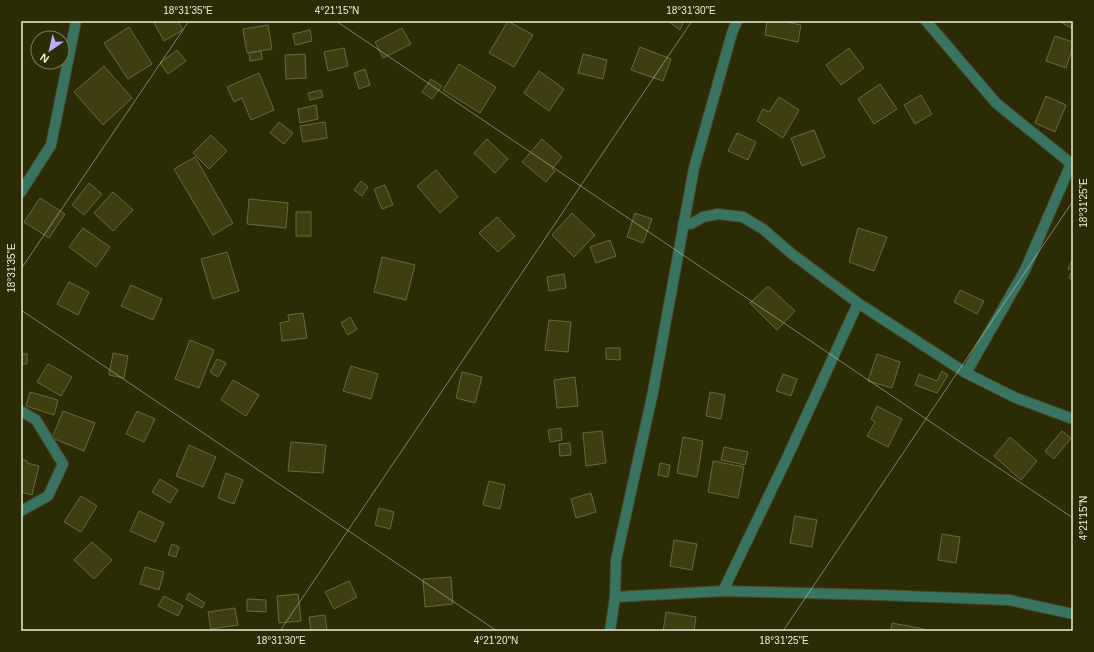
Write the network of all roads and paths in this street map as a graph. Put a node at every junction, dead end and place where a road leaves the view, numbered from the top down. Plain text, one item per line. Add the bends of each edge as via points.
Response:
1 (76, 21) edge
2 (737, 21) edge
3 (926, 21) edge
4 (1072, 165) edge
5 (21, 192) edge
6 (683, 224) junction
7 (858, 303) junction
8 (966, 373) junction
9 (21, 411) edge
10 (1073, 419) edge
11 (21, 511) edge
12 (723, 591) junction
13 (615, 598) junction
14 (1073, 614) edge
15 (610, 631) edge

1 - 5 street via 51,145
2 - 6 street via 694,168
3 - 4 street via 996,103
4 - 8 street via 1025,270
6 - 7 street via 691,224 703,217 718,214 743,217 763,229
6 - 13 street via 653,392 616,560
7 - 8 street
7 - 12 street
8 - 10 street via 1016,398
9 - 11 street via 36,420 63,464 48,496
12 - 13 street
12 - 14 street via 1009,600
13 - 15 street

